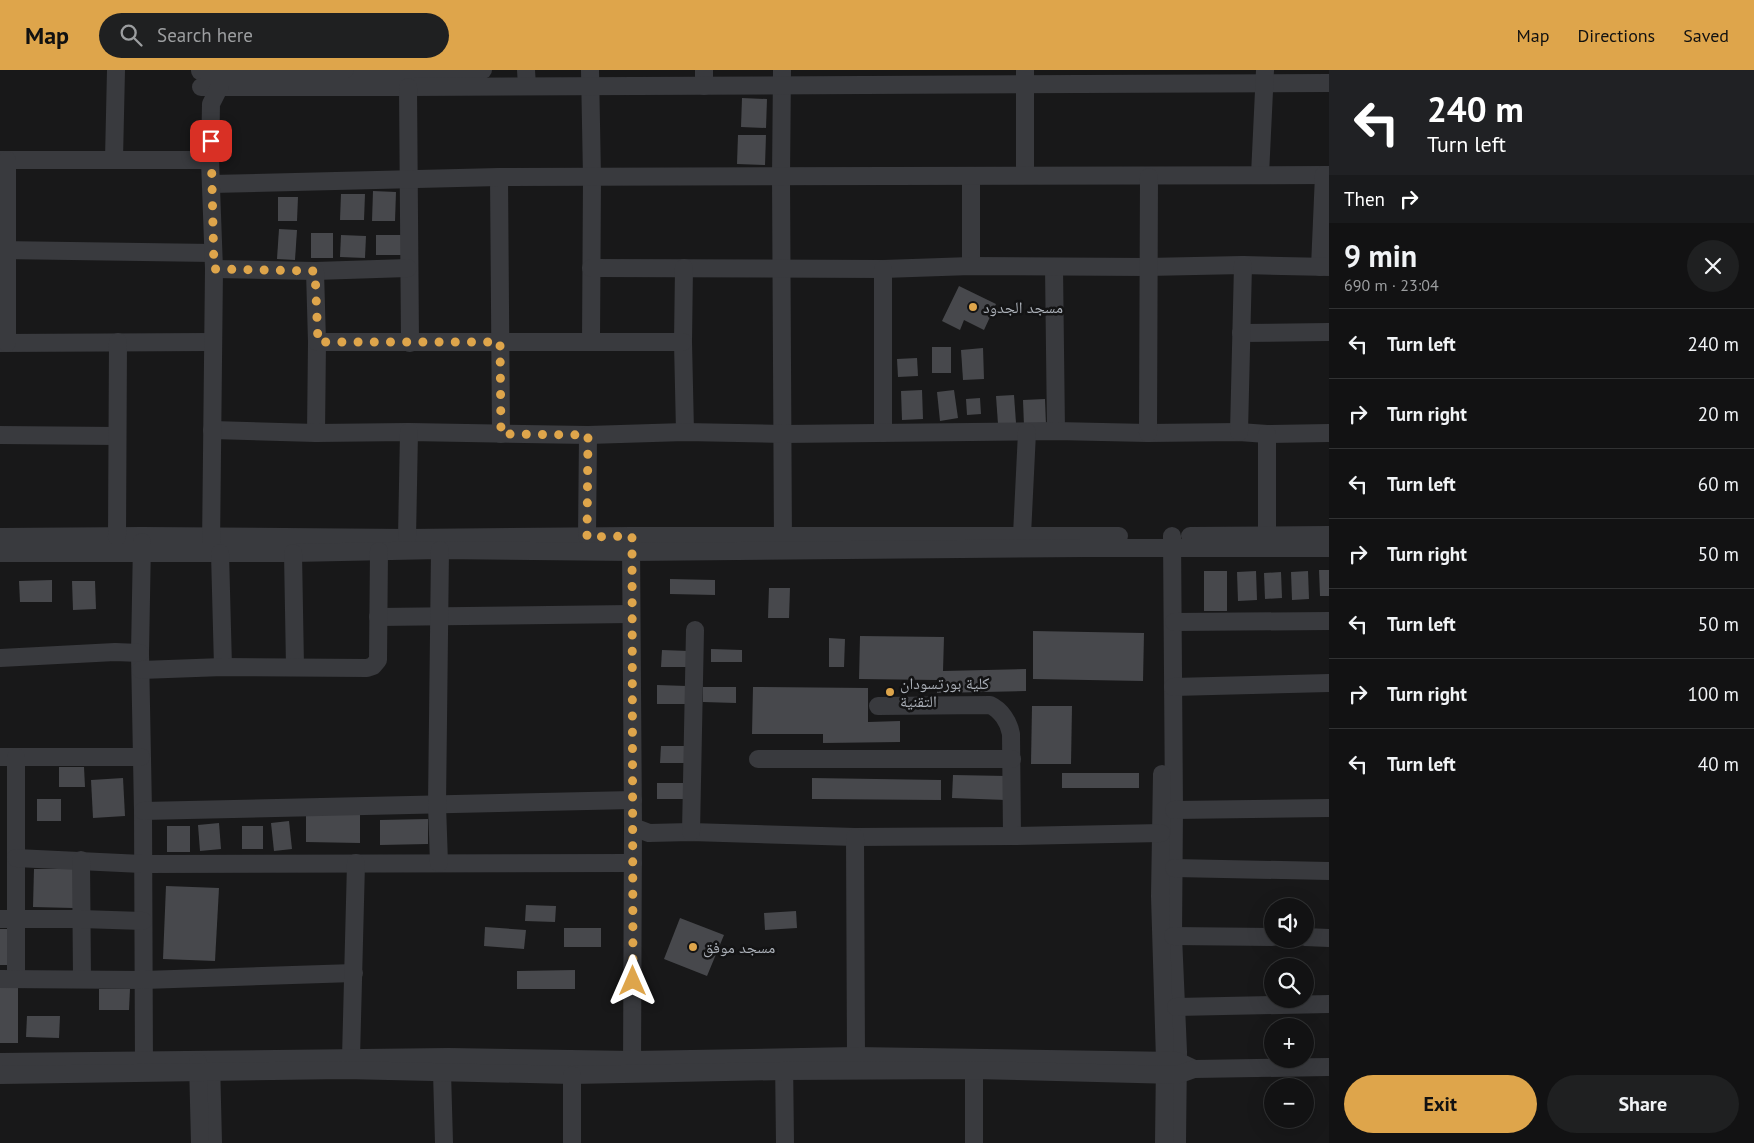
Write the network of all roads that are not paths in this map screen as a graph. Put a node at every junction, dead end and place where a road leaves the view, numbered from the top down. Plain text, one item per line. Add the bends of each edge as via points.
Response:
1 (116, 70) edge
2 (483, 70) edge
3 (347, 74) edge
4 (200, 76) edge
5 (220, 76) edge
6 (909, 77) edge
7 (1025, 77) edge
8 (1125, 77) edge
9 (1265, 77) edge
10 (527, 78) edge
11 (590, 78) edge
12 (704, 78) edge
13 (782, 78) edge
14 (1329, 82) edge
15 (408, 87) junction
16 (211, 104) junction
17 (114, 159) junction
18 (4, 160) edge
19 (210, 160) junction
20 (1025, 175) junction
21 (1260, 175) junction
22 (1327, 175) edge
23 (971, 176) junction
24 (499, 177) junction
25 (592, 177) junction
26 (781, 177) junction
27 (1149, 177) junction
28 (408, 178) junction
29 (212, 184) junction
30 (3, 250) edge
31 (213, 261) junction
32 (1243, 265) junction
33 (971, 266) junction
34 (1054, 267) junction
35 (1147, 267) junction
36 (1325, 267) edge
37 (408, 268) junction
38 (591, 268) junction
39 (684, 268) junction
40 (783, 269) junction
41 (883, 269) junction
42 (315, 271) junction
43 (1329, 332) edge
44 (1241, 333) junction
45 (118, 342) junction
46 (212, 342) junction
47 (318, 342) junction
48 (500, 342) junction
49 (591, 342) junction
50 (683, 342) junction
51 (4, 343) edge
52 (410, 343) junction
53 (212, 430) junction
54 (1056, 431) junction
55 (409, 432) junction
56 (685, 432) junction
57 (1027, 432) junction
58 (1239, 432) junction
59 (316, 433) junction
60 (883, 433) junction
61 (1148, 433) junction
62 (1329, 433) edge
63 (501, 434) junction
64 (783, 434) junction
65 (1267, 434) junction
66 (0, 435) edge
67 (588, 435) junction
68 (117, 436) junction
69 (1267, 534) junction
70 (1022, 535) junction
71 (1329, 535) edge
72 (117, 536) junction
73 (0, 537) edge
74 (587, 537) junction
75 (407, 538) junction
76 (1167, 542) junction
77 (783, 543) junction
78 (632, 544) junction
79 (142, 545) junction
80 (214, 547) junction
81 (1329, 548) edge
82 (440, 550) junction
83 (378, 551) junction
84 (0, 553) edge
85 (293, 553) junction
86 (631, 614) junction
87 (378, 617) junction
88 (439, 617) junction
89 (1329, 621) edge
90 (1174, 622) junction
91 (695, 630) dead end
92 (0, 658) edge
93 (141, 661) junction
94 (223, 667) junction
95 (295, 667) junction
96 (1329, 684) edge
97 (1173, 687) junction
98 (878, 706) dead end
99 (8, 757) edge
100 (141, 757) junction
101 (758, 759) dead end
102 (1012, 759) junction
103 (633, 800) junction
104 (437, 805) junction
105 (1329, 808) edge
106 (1174, 810) junction
107 (143, 811) junction
108 (633, 827) junction
109 (691, 832) junction
110 (1161, 833) junction
111 (8, 834) edge
112 (1012, 836) junction
113 (855, 837) junction
114 (16, 858) junction
115 (81, 860) junction
116 (439, 863) junction
117 (633, 863) junction
118 (142, 864) junction
119 (356, 864) junction
120 (1174, 868) junction
121 (1329, 871) edge
122 (8, 919) edge
123 (81, 919) junction
124 (143, 921) junction
125 (1174, 936) junction
126 (1264, 937) edge
127 (1314, 938) edge
128 (1329, 938) edge
129 (354, 973) junction
130 (8, 979) edge
131 (82, 979) junction
132 (144, 980) junction
133 (1329, 1004) edge
134 (1176, 1008) junction
135 (856, 1056) junction
136 (351, 1058) junction
137 (0, 1062) edge
138 (783, 1064) junction
139 (144, 1066) junction
140 (205, 1066) junction
141 (632, 1067) junction
142 (1329, 1067) edge
143 (1171, 1068) junction
144 (974, 1070) junction
145 (442, 1072) junction
146 (0, 1075) edge
147 (572, 1075) junction
148 (200, 1143) edge
149 (213, 1143) edge
150 (444, 1143) edge
151 (572, 1143) edge
152 (785, 1143) edge
153 (974, 1143) edge
154 (1164, 1143) edge
155 (1177, 1143) edge

1 - 17 street
2 - 3 street
3 - 5 street
3 - 15 street
4 - 5 street
4 - 16 street
5 - 16 street
6 - 7 street
6 - 13 street
7 - 8 street
7 - 20 street
8 - 9 street
9 - 14 street
9 - 21 street
10 - 11 street
10 - 15 street
11 - 12 street
11 - 25 street
12 - 13 street
13 - 26 street
15 - 28 street
16 - 19 street
17 - 18 street
17 - 19 street
18 - 30 street
19 - 29 street
20 - 23 street
20 - 27 street
21 - 22 street
21 - 27 street
22 - 36 street
23 - 26 street
23 - 33 street
24 - 25 street
24 - 28 street
24 - 48 street
25 - 26 street
25 - 38 street
26 - 40 street
27 - 35 street
28 - 29 street
28 - 37 street
29 - 31 street
30 - 31 street
30 - 51 street
31 - 42 street
31 - 46 street
32 - 35 street
32 - 36 street
32 - 44 street
33 - 34 street
33 - 41 street
34 - 35 street
34 - 54 street
35 - 61 street
37 - 42 street
37 - 52 street
38 - 39 street
38 - 49 street
39 - 40 street
39 - 50 street
40 - 41 street
40 - 64 street
41 - 60 street
42 - 47 street
43 - 44 street
44 - 58 street
45 - 46 street
45 - 51 street
45 - 68 street
46 - 53 street
47 - 52 street
47 - 59 street
48 - 49 street
48 - 52 street
48 - 63 street
49 - 50 street
50 - 56 street
53 - 59 street
53 - 80 street
54 - 57 street
54 - 61 street
55 - 59 street
55 - 63 street
55 - 75 street
56 - 64 street
56 - 67 street
57 - 60 street
57 - 70 street
58 - 61 street
58 - 65 street
60 - 64 street
62 - 65 street
63 - 67 street
64 - 77 street
65 - 69 street
66 - 68 street
67 - 74 street
68 - 72 street
69 - 71 street
69 - 76 street
70 - 76 street
70 - 77 street
72 - 73 street
72 - 79 street
74 - 75 street
74 - 78 street
75 - 80 street
76 - 77 street
76 - 81 street
76 - 90 street
76 - 110 street
77 - 78 street
78 - 82 street
78 - 86 street
79 - 80 street
79 - 84 street
79 - 93 street
80 - 85 street
80 - 94 street
82 - 83 street
82 - 88 street
83 - 85 street
83 - 87 street
85 - 95 street
86 - 88 street
86 - 103 street
87 - 88 street
87 - 95 street via 378,660 373,666
88 - 104 street
89 - 90 street
90 - 97 street
91 - 109 street
92 - 93 street via 116,652
93 - 94 street
93 - 100 street
94 - 95 street
96 - 97 street
97 - 106 street
98 - 102 street via 990,705 1010,728
99 - 100 street
99 - 111 street
100 - 107 street
101 - 102 street
102 - 112 street
103 - 104 street
103 - 108 street
104 - 107 street
104 - 116 street
105 - 106 street
106 - 120 street
107 - 118 street
108 - 109 street via 648,833
108 - 117 street
109 - 113 street
110 - 112 street
110 - 143 street via 1161,942
111 - 114 street
112 - 113 street
113 - 135 street
114 - 115 street
114 - 122 street
115 - 118 street
115 - 123 street
116 - 117 street
116 - 119 street
117 - 141 street
118 - 119 street
118 - 124 street
119 - 129 street
120 - 121 street
120 - 125 street
122 - 123 street
122 - 130 street
123 - 124 street
123 - 131 street
124 - 132 street
125 - 126 street
125 - 134 street
127 - 128 street
129 - 132 street
129 - 136 street
130 - 131 street
131 - 132 street
132 - 139 street
133 - 134 street
134 - 143 street
135 - 138 street
135 - 143 street
136 - 140 street
136 - 141 street via 449,1057
137 - 139 street
138 - 141 street
138 - 144 street
138 - 152 street
139 - 140 street
139 - 146 street
140 - 145 street
140 - 148 street
140 - 149 street
141 - 147 street
142 - 143 street
143 - 144 street
143 - 154 street
143 - 155 street
144 - 153 street
145 - 147 street
145 - 150 street
147 - 151 street

